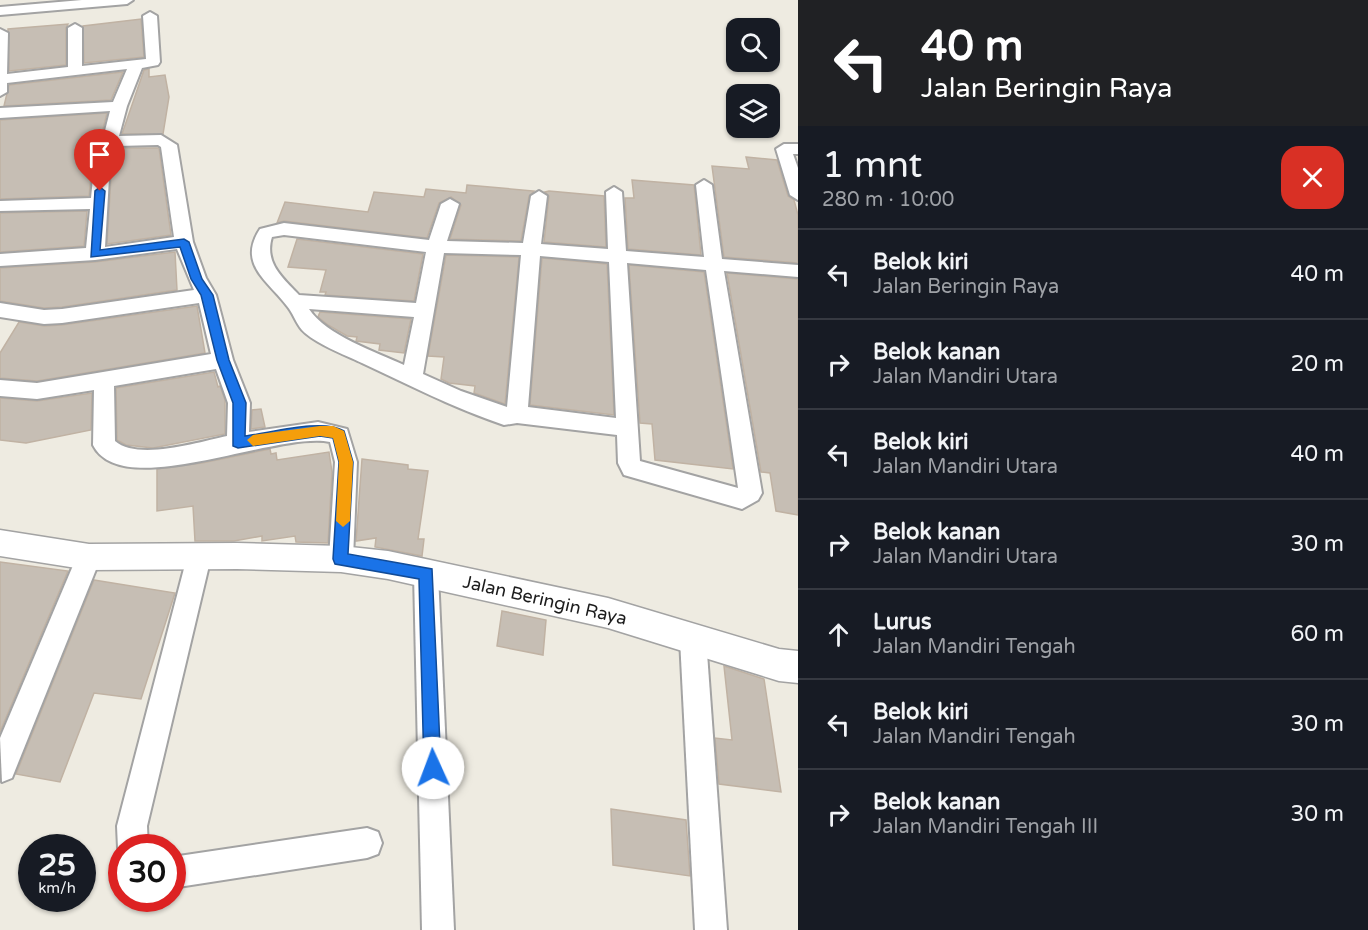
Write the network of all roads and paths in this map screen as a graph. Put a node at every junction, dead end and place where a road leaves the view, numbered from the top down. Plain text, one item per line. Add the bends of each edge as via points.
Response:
1 (127, 0) edge
2 (79, 3) edge
3 (0, 10) edge
4 (150, 16) dead end
5 (75, 28) dead end
6 (1, 33) edge
7 (135, 66) junction
8 (75, 71) junction
9 (1, 85) edge
10 (119, 106) junction
11 (0, 113) edge
12 (111, 141) junction
13 (797, 147) edge
14 (704, 185) dead end
15 (614, 192) dead end
16 (539, 195) dead end
17 (798, 195) edge
18 (99, 203) junction
19 (450, 204) dead end
20 (0, 206) edge
21 (184, 242) junction
22 (436, 247) junction
23 (531, 249) junction
24 (94, 254) junction
25 (617, 256) junction
26 (0, 260) edge
27 (714, 264) junction
28 (798, 271) edge
29 (207, 295) junction
30 (294, 302) junction
31 (426, 310) junction
32 (3, 315) edge
33 (223, 360) junction
34 (412, 379) junction
35 (104, 381) junction
36 (0, 388) edge
37 (517, 414) junction
38 (627, 428) junction
39 (238, 442) junction
40 (0, 543) edge
41 (90, 557) junction
42 (199, 557) junction
43 (341, 559) junction
44 (426, 574) junction
45 (693, 639) junction
46 (798, 667) edge
47 (2, 768) dead end
48 (132, 834) edge
49 (368, 843) dead end
50 (186, 871) edge
51 (438, 930) edge
52 (711, 930) edge

1 - 2 street
2 - 3 street
4 - 7 street via 154,60
5 - 8 street
6 - 9 street
7 - 8 street
7 - 10 street
8 - 9 street
10 - 11 street
10 - 12 street
12 - 18 street via 100,178
12 - 21 street via 161,140 169,145
13 - 17 street via 784,149
14 - 27 street
15 - 25 street
16 - 23 street
18 - 20 street
18 - 24 street
19 - 22 street
21 - 24 street
21 - 29 street via 196,279
22 - 23 street
22 - 30 street via 272,229 262,240 261,258 270,277
22 - 31 street
23 - 25 street
23 - 37 street
24 - 26 street
25 - 27 street
25 - 38 street
27 - 28 street
27 - 38 street via 748,496 742,499 632,468
29 - 32 street via 62,316
29 - 33 street
30 - 31 street
30 - 34 street via 309,325
31 - 34 street
33 - 35 street
33 - 39 street via 239,403
34 - 37 street via 504,416
35 - 36 street via 37,391
35 - 39 street via 104,445 108,452 146,461
37 - 38 street
39 - 43 street via 320,431 339,435 346,462
40 - 41 street, Jalan Beringin Raya
41 - 42 street, Jalan Beringin Raya
41 - 47 street
42 - 43 street, Jalan Beringin Raya
42 - 48 street
43 - 44 street, Jalan Beringin Raya
44 - 45 street, Jalan Beringin Raya via 608,613
44 - 51 street
45 - 46 street, Jalan Beringin Raya
45 - 52 street
49 - 50 street

